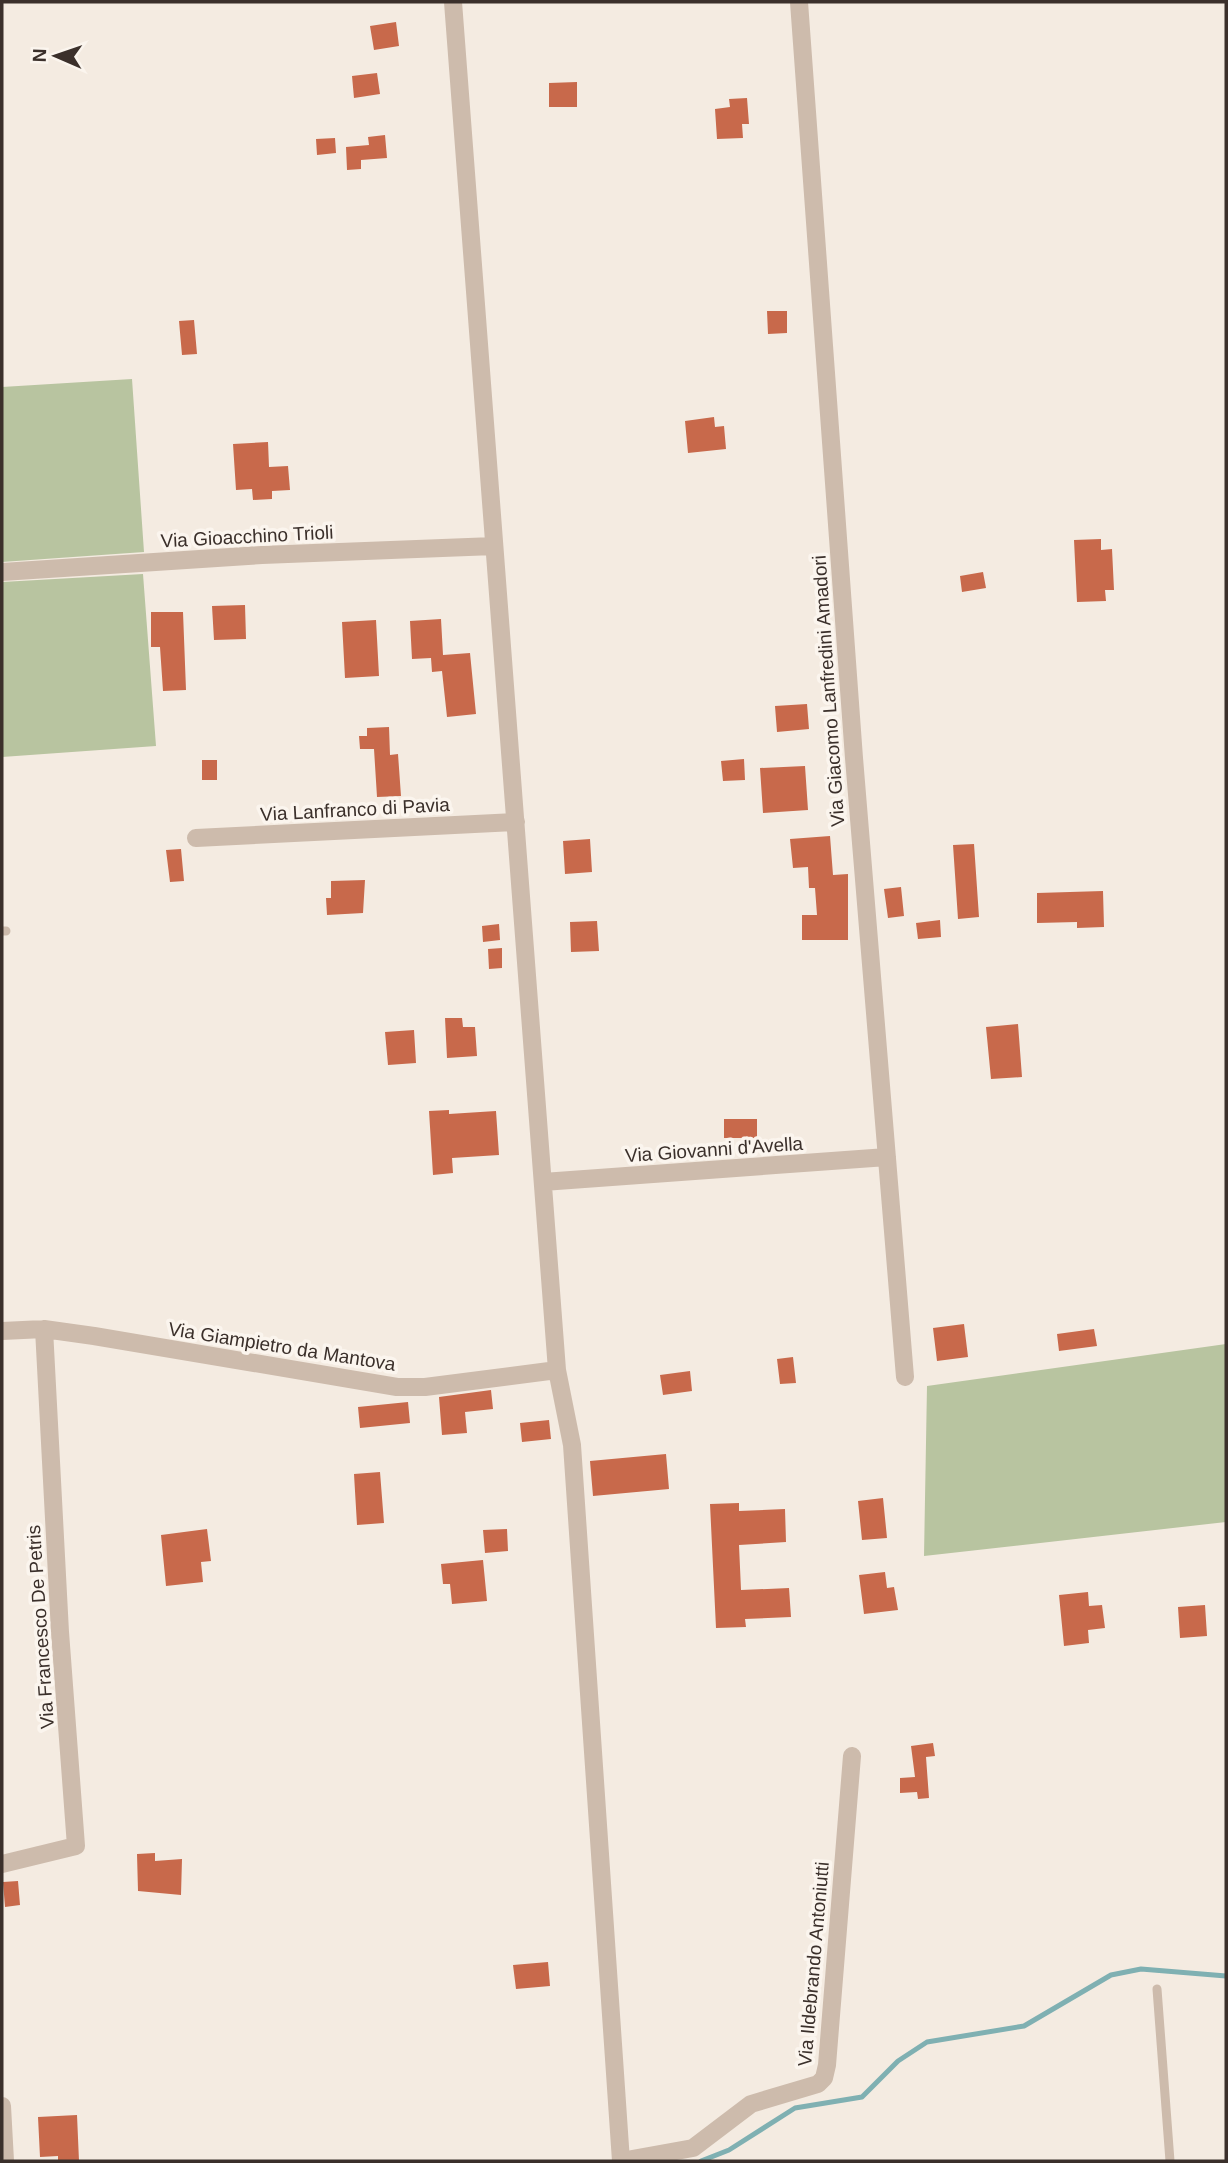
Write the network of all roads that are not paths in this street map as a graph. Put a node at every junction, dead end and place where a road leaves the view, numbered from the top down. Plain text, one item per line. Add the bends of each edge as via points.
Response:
1 (453, 2) edge
2 (799, 2) edge
3 (494, 546) junction
4 (2, 572) edge
5 (516, 822) junction
6 (196, 838) dead end
7 (887, 1157) junction
8 (543, 1182) junction
9 (44, 1329) junction
10 (2, 1331) edge
11 (557, 1370) junction
12 (905, 1377) dead end
13 (852, 1756) dead end
14 (2, 1864) edge
15 (1157, 1989) dead end
16 (2, 2106) edge
17 (5, 2161) edge
18 (621, 2161) edge
19 (1170, 2161) edge

1 - 3 street
2 - 7 street, Via Giacomo Lanfredini Amadori
3 - 4 street, Via Gioacchino Trioli
3 - 5 street
5 - 6 street, Via Lanfranco di Pavia
5 - 8 street
7 - 8 street, Via Giovanni d'Avella
7 - 12 street, Via Giacomo Lanfredini Amadori
8 - 11 street
9 - 10 street, Via Giampietro da Mantova
9 - 11 street, Via Giampietro da Mantova via 397,1387
9 - 14 street, Via Francesco De Petris via 76,1846
11 - 18 street via 572,1445
13 - 18 street, Via Ildebrando Antoniutti via 827,2069 822,2080 751,2104 689,2150
15 - 19 lane
16 - 17 street

